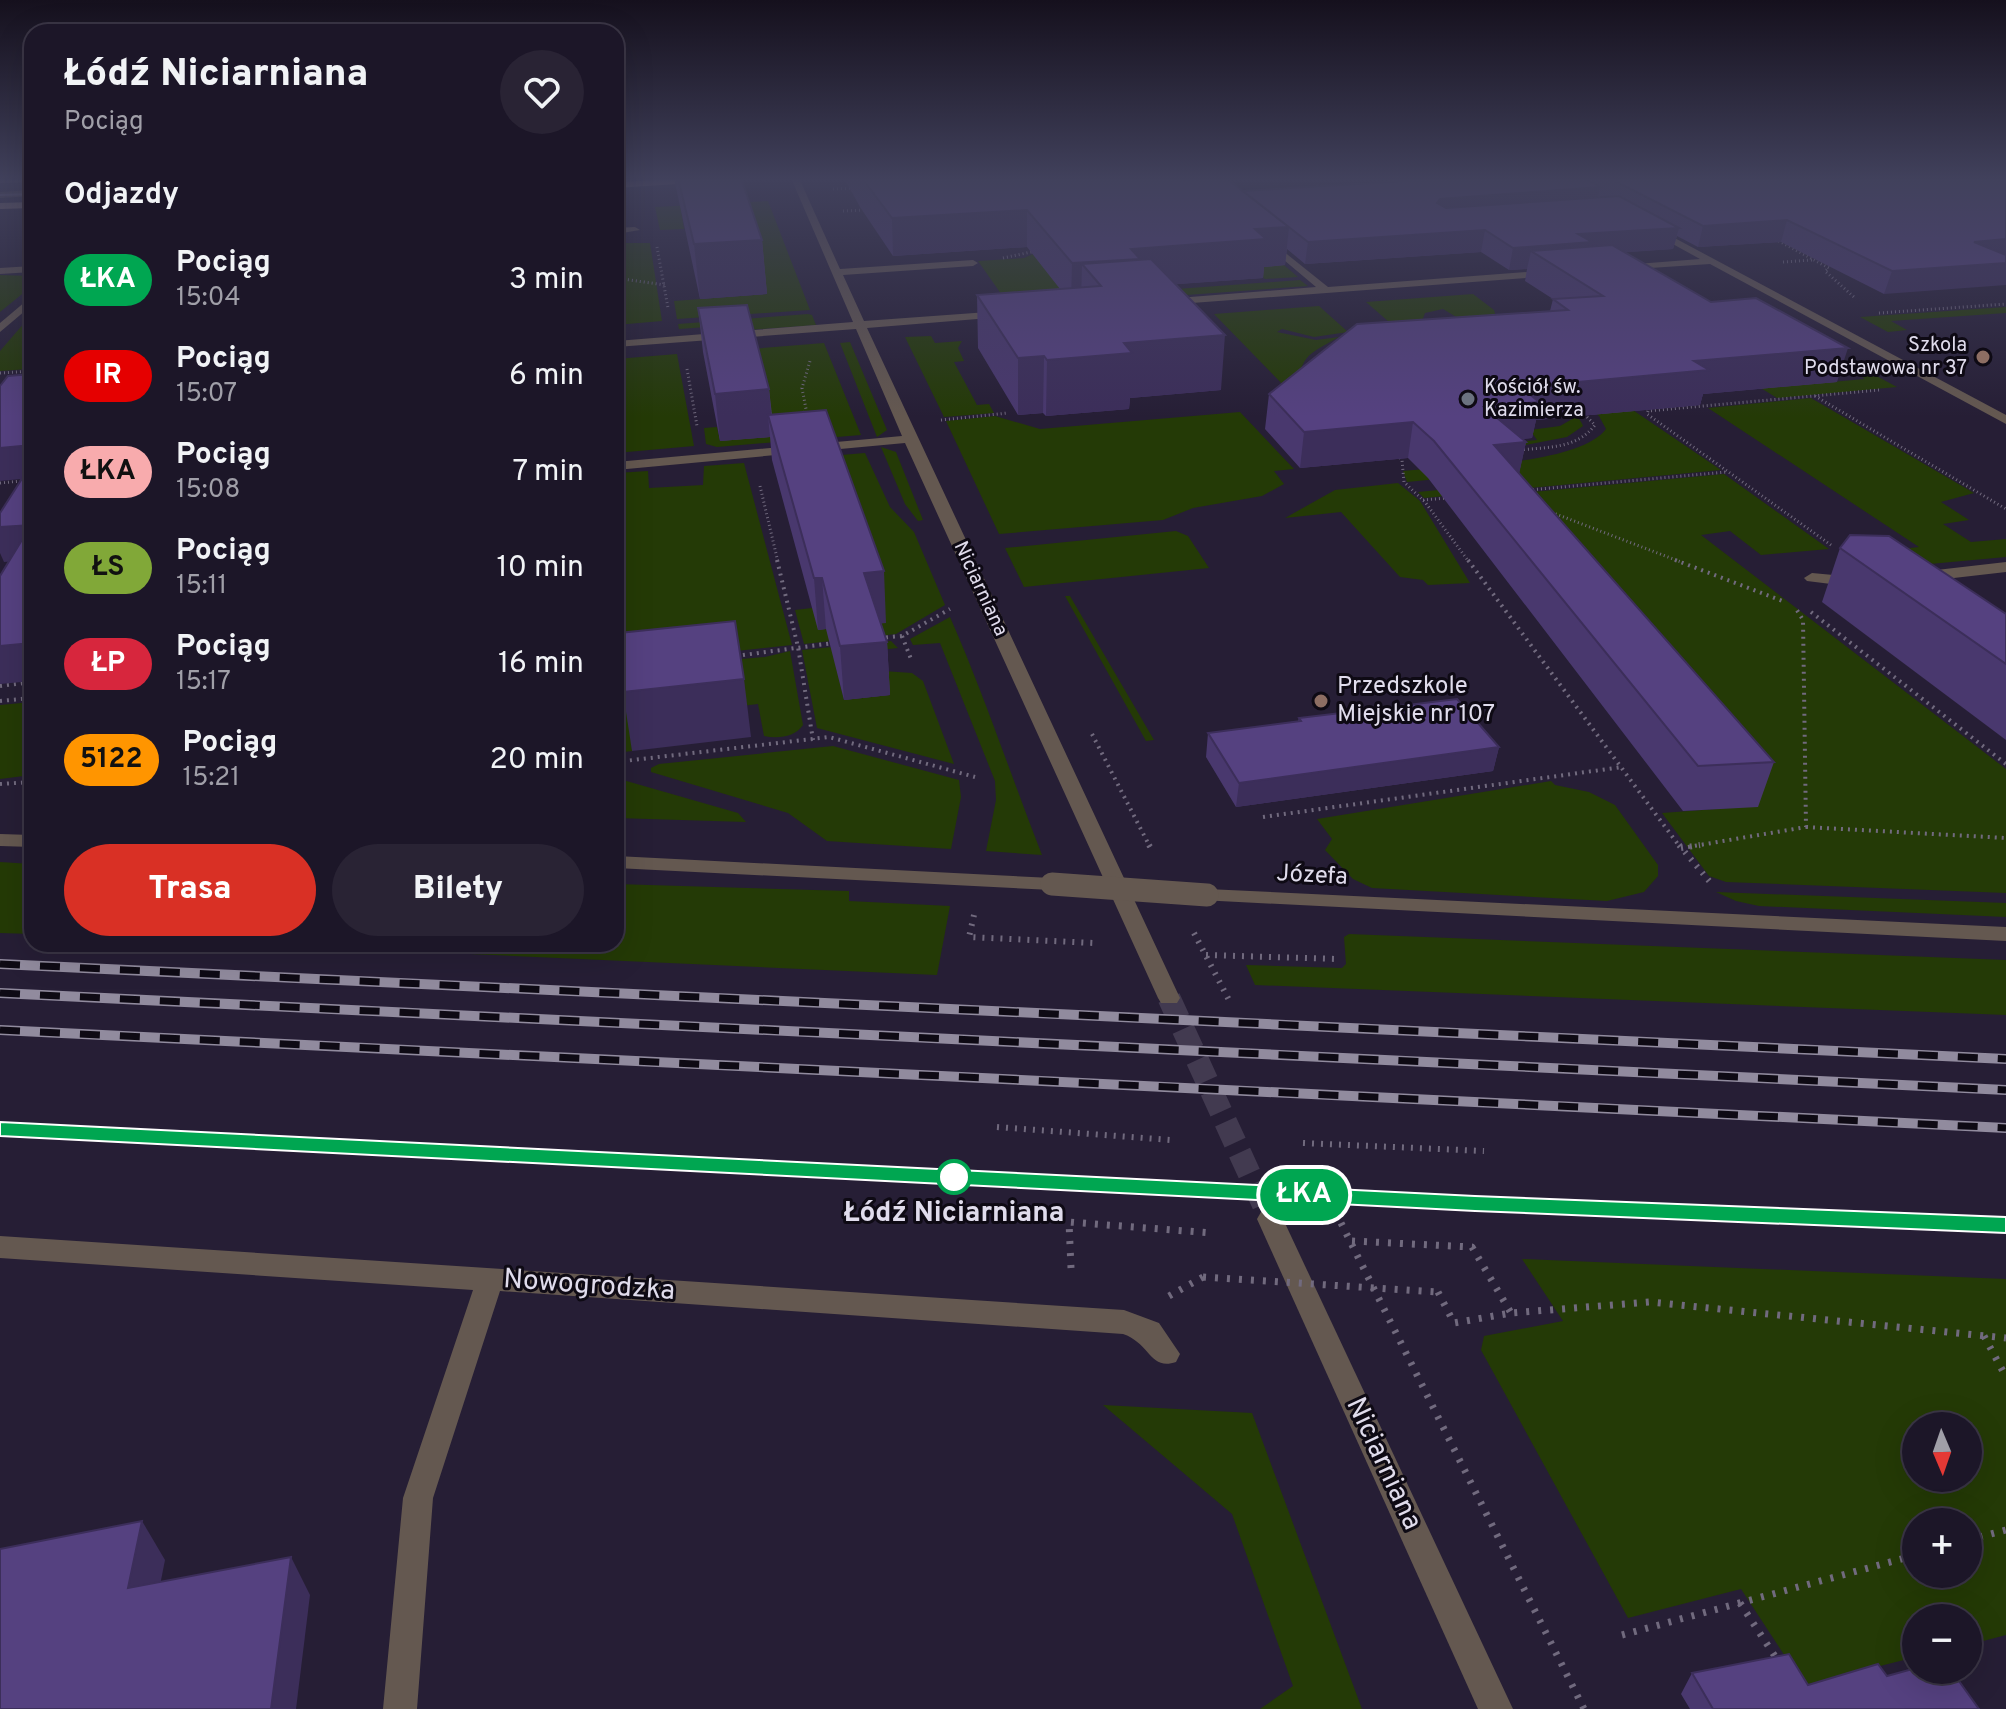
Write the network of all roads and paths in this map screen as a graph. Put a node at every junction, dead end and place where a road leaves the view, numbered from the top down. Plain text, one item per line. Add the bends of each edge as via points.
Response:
1 (659, 258) edge
2 (829, 258) edge
3 (993, 258) edge
4 (997, 258) edge
5 (1287, 258) edge
6 (1706, 258) edge
7 (1808, 258) edge
8 (1826, 259) edge
9 (1812, 260) junction
10 (1712, 261) junction
11 (973, 263) edge
12 (1773, 263) dead end
13 (1608, 269) edge
14 (24, 270) edge
15 (0, 271) edge
16 (835, 272) junction
17 (1560, 273) edge
18 (624, 279) edge
19 (665, 285) junction
20 (1326, 290) junction
21 (1855, 298) dead end
22 (1150, 303) edge
23 (2006, 304) edge
24 (24, 306) edge
25 (1013, 313) edge
26 (1814, 317) junction
27 (859, 325) junction
28 (0, 329) edge
29 (681, 339) junction
30 (624, 343) edge
31 (810, 359) dead end
32 (24, 372) edge
33 (0, 373) edge
34 (1938, 384) junction
35 (1815, 396) junction
36 (1576, 407) edge
37 (1008, 413) edge
38 (934, 420) dead end
39 (2006, 420) edge
40 (799, 423) edge
41 (699, 434) dead end
42 (910, 439) junction
43 (1392, 450) edge
44 (1512, 450) edge
45 (624, 465) edge
46 (1727, 472) junction
47 (756, 473) dead end
48 (24, 481) edge
49 (0, 483) edge
50 (1525, 491) edge
51 (1451, 498) edge
52 (1423, 500) junction
53 (2006, 509) edge
54 (1548, 511) edge
55 (2006, 567) edge
56 (1812, 578) dead end
57 (1897, 579) joint
58 (1875, 582) edge
59 (1794, 605) junction
60 (954, 607) dead end
61 (902, 636) junction
62 (872, 639) edge
63 (843, 642) edge
64 (798, 647) junction
65 (729, 657) edge
66 (911, 659) dead end
67 (24, 683) edge
68 (0, 686) edge
69 (24, 699) edge
70 (0, 701) edge
71 (1089, 728) dead end
72 (813, 740) junction
73 (624, 761) edge
74 (2006, 764) edge
75 (1623, 767) junction
76 (975, 777) dead end
77 (24, 782) edge
78 (0, 784) edge
79 (1263, 817) dead end
80 (1806, 827) junction
81 (2006, 838) edge
82 (0, 840) edge
83 (24, 841) edge
84 (1681, 848) junction
85 (1155, 856) dead end
86 (624, 862) edge
87 (1703, 878) dead end
88 (1191, 927) dead end
89 (2006, 934) edge
90 (989, 937) dead end
91 (1094, 943) dead end
92 (1206, 955) junction
93 (1338, 959) dead end
94 (1169, 998) tunnel mouth
95 (1229, 1000) dead end
96 (997, 1127) dead end
97 (1171, 1140) dead end
98 (1303, 1143) dead end
99 (1484, 1151) dead end
100 (1270, 1219) tunnel mouth
101 (1341, 1223) dead end
102 (1212, 1233) dead end
103 (1351, 1241) junction
104 (0, 1247) edge
105 (1071, 1268) dead end
106 (1203, 1277) dead end
107 (490, 1280) junction
108 (1511, 1313) junction
109 (1984, 1336) junction
110 (2006, 1338) edge
111 (1166, 1354) dead end
112 (2006, 1377) edge
113 (2006, 1530) edge
114 (1982, 1536) edge
115 (1902, 1559) edge
116 (1740, 1603) junction
117 (1622, 1635) dead end
118 (1787, 1675) edge
119 (400, 1709) edge
120 (1496, 1709) edge
121 (1584, 1709) edge

1 - 19 path
2 - 16 street, Niciarniana
3 - 4 path
5 - 20 street
6 - 10 street
7 - 9 path
8 - 9 path
9 - 12 path
9 - 21 path via 1829,268 1825,271
10 - 13 street
10 - 26 street
11 - 16 street
14 - 15 street
16 - 27 street, Niciarniana
17 - 20 street
18 - 19 path
19 - 29 path via 672,330
20 - 22 street
23 - 26 path
24 - 28 street
25 - 27 street
26 - 34 street
27 - 29 street
27 - 42 street, Niciarniana
29 - 30 street
29 - 41 path
31 - 40 path via 802,388 806,409
32 - 33 path
34 - 35 path
34 - 39 street
35 - 46 path via 1648,411
35 - 53 path
36 - 44 path via 1595,425 1580,440
37 - 38 path
42 - 45 street
42 - 94 street, Niciarniana
43 - 52 path via 1402,460 1404,482
46 - 50 path
46 - 57 path via 1856,563
47 - 64 path
48 - 49 path
51 - 52 path
52 - 75 path
54 - 59 path
55 - 57 street
56 - 58 street
59 - 74 path via 1801,605
59 - 80 path via 1803,620
60 - 61 path
61 - 62 path
61 - 66 path
63 - 64 path
64 - 65 path
64 - 72 path
67 - 68 path
69 - 70 path
71 - 85 path
72 - 73 path
72 - 76 path via 829,737
75 - 79 path
75 - 84 path
77 - 78 path
80 - 81 path
80 - 84 path
82 - 83 street
84 - 87 path
86 - 89 street, Józefa, bridge
88 - 92 path
90 - 91 path
92 - 93 path
92 - 95 path
96 - 97 path
98 - 99 path
100 - 120 street, Niciarniana
101 - 103 path
102 - 105 path via 1069,1222
103 - 108 path via 1472,1247
103 - 121 path
104 - 107 street, Nowogrodzka
106 - 108 path, bridge via 1438,1292 1454,1323
107 - 111 street, Nowogrodzka via 1124,1322 1149,1331
107 - 119 street via 418,1498
108 - 109 path via 1603,1304 1691,1304
109 - 110 path
109 - 112 path
113 - 114 path
115 - 116 path
116 - 117 path
116 - 118 path

